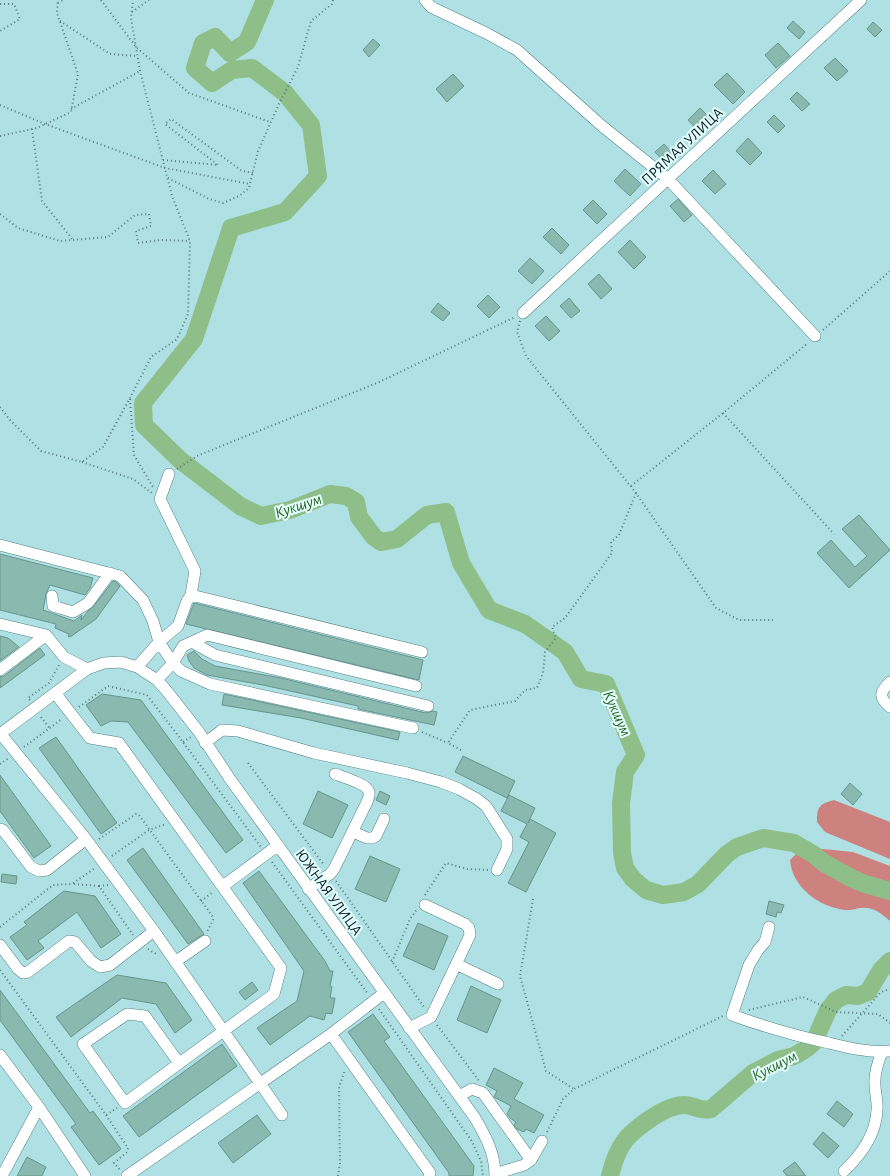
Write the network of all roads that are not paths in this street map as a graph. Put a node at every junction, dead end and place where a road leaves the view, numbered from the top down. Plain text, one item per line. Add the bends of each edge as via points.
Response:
1 (425, 0) edge
2 (861, 0) edge
3 (668, 179) junction
4 (523, 313) road end
5 (815, 336) road end
6 (169, 474) road end
7 (0, 545) edge
8 (110, 573) junction
9 (191, 595) junction
10 (52, 596) dead end
11 (0, 624) edge
12 (46, 635) junction
13 (159, 642) junction
14 (192, 642) junction
15 (422, 652) dead end
16 (173, 663) junction
17 (137, 667) junction
18 (87, 669) junction
19 (0, 670) edge
20 (157, 680) junction
21 (890, 682) edge
22 (416, 686) dead end
23 (55, 693) junction
24 (428, 706) dead end
25 (890, 707) edge
26 (413, 728) road end
27 (0, 734) edge
28 (205, 743) junction
29 (335, 774) dead end
30 (384, 819) dead end
31 (0, 829) edge
32 (353, 832) junction
33 (88, 842) junction
34 (277, 846) junction
35 (498, 870) dead end
36 (223, 886) junction
37 (308, 889) junction
38 (425, 905) dead end
39 (769, 927) dead end
40 (154, 931) junction
41 (205, 941) road end
42 (0, 945) edge
43 (175, 962) junction
44 (456, 964) junction
45 (498, 984) dead end
46 (384, 993) junction
47 (409, 1028) junction
48 (222, 1031) junction
49 (331, 1034) junction
50 (886, 1051) edge
51 (0, 1055) edge
52 (180, 1063) junction
53 (259, 1083) junction
54 (459, 1096) junction
55 (39, 1107) junction
56 (282, 1115) dead end
57 (542, 1141) road end
58 (531, 1160) junction
59 (844, 1171) dead end
60 (124, 1174) edge
61 (495, 1175) edge
62 (2, 1176) edge
63 (85, 1176) edge
64 (430, 1176) edge

1 - 3 street via 431,7 517,50 602,126
2 - 3 street, ПРЯМАЯ УЛИЦА
3 - 4 street, ПРЯМАЯ УЛИЦА
3 - 5 street
6 - 9 street via 160,498 195,571
7 - 8 street
8 - 10 street via 88,603 73,612 53,606
8 - 13 street via 120,576 143,600
9 - 13 street via 178,626
9 - 15 street
11 - 12 street
12 - 18 street via 64,657
12 - 19 street
13 - 16 street
13 - 17 street
14 - 16 street via 183,646
14 - 22 street via 207,635
14 - 24 street via 214,655
16 - 20 street
16 - 26 street via 181,671 210,684
17 - 18 street, ЮЖНАЯ УЛИЦА via 121,662 104,663
17 - 20 street, ЮЖНАЯ УЛИЦА
18 - 23 street, ЮЖНАЯ УЛИЦА
20 - 28 street, ЮЖНАЯ УЛИЦА
21 - 25 street via 882,690 881,695
23 - 27 street, ЮЖНАЯ УЛИЦА
23 - 36 street via 90,738 119,743
27 - 33 street
28 - 34 street, ЮЖНАЯ УЛИЦА
28 - 35 street via 222,730 238,731 314,753 407,773 459,789 486,806 507,840 507,849
29 - 32 street via 364,786 370,794
30 - 32 street via 376,836 372,838
31 - 33 street via 31,867 39,871 47,870
32 - 37 street via 330,874
33 - 40 street
34 - 36 street
34 - 37 street, ЮЖНАЯ УЛИЦА
36 - 48 street via 281,968 274,994
37 - 46 street, ЮЖНАЯ УЛИЦА
38 - 44 street via 469,928 470,935
39 - 50 street via 765,942 749,965 732,1015 804,1038
40 - 42 street via 110,964 100,967 91,961 75,942 69,941 28,972 23,973
40 - 43 street
41 - 43 street
43 - 48 street
44 - 45 street
44 - 47 street via 431,1017
46 - 47 street, ЮЖНАЯ УЛИЦА
46 - 49 street
47 - 54 street, ЮЖНАЯ УЛИЦА
48 - 52 street
48 - 53 street
49 - 53 street
49 - 64 street
50 - 59 street via 877,1066 874,1083 878,1109 875,1127 869,1141
51 - 55 street
52 - 52 street via 125,1103 83,1044 127,1014 145,1016
53 - 56 street
53 - 60 street
54 - 58 street via 472,1089 483,1093
54 - 61 street, ЮЖНАЯ УЛИЦА via 488,1140
55 - 62 street
55 - 63 street
57 - 58 street
58 - 61 street

